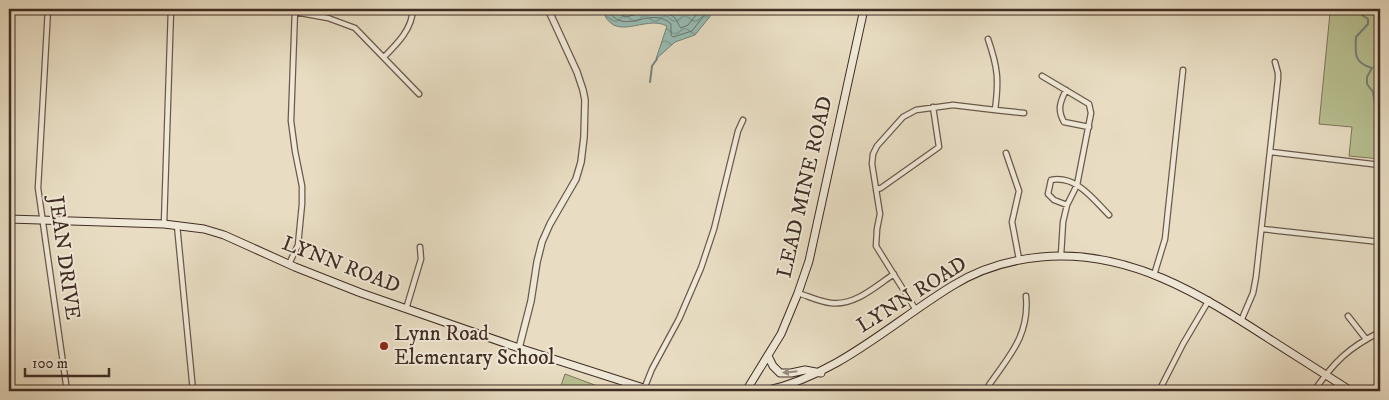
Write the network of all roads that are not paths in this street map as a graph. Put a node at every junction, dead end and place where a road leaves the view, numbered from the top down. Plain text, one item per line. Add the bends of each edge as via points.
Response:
1 (48, 9) edge
2 (170, 9) edge
3 (413, 9) edge
4 (548, 9) edge
5 (864, 9) edge
6 (295, 10) edge
7 (988, 39) dead end
8 (384, 58) junction
9 (1275, 62) dead end
10 (1183, 70) dead end
11 (1042, 76) dead end
12 (1066, 90) junction
13 (419, 94) dead end
14 (933, 106) junction
15 (996, 110) junction
16 (1024, 113) dead end
17 (743, 120) dead end
18 (1089, 127) junction
19 (1271, 152) junction
20 (1006, 153) dead end
21 (1380, 165) edge
22 (1077, 184) junction
23 (877, 189) junction
24 (1066, 205) junction
25 (1109, 215) dead end
26 (9, 219) edge
27 (42, 220) junction
28 (164, 224) junction
29 (177, 225) junction
30 (1262, 229) junction
31 (1380, 242) edge
32 (420, 248) dead end
33 (1061, 255) junction
34 (1019, 260) junction
35 (289, 264) junction
36 (894, 274) junction
37 (1154, 275) junction
38 (798, 293) junction
39 (1026, 296) dead end
40 (1209, 300) junction
41 (406, 309) junction
42 (916, 310) junction
43 (1348, 316) dead end
44 (1241, 321) junction
45 (1380, 332) edge
46 (1366, 339) junction
47 (519, 348) junction
48 (768, 356) junction
49 (821, 373) junction
50 (1326, 376) junction
51 (644, 389) junction
52 (67, 391) edge
53 (193, 391) edge
54 (653, 391) edge
55 (746, 391) edge
56 (765, 391) edge
57 (985, 391) edge
58 (1159, 391) edge
59 (1314, 391) edge
60 (1351, 391) edge

1 - 27 street, JEAN DRIVE via 38,188
2 - 28 street
3 - 8 street via 404,35
4 - 47 street via 583,90 584,137 579,171 542,242
5 - 38 main road, LEAD MINE ROAD via 809,261
6 - 8 street via 354,28
6 - 35 street via 291,121 302,204 298,245
7 - 15 street via 998,81
8 - 13 street
9 - 19 street via 1278,79
10 - 37 street via 1166,232
11 - 12 street
12 - 18 street via 1089,104 1092,113
12 - 18 street via 1059,113 1064,122
14 - 15 street
14 - 23 street via 903,117 877,146 872,164
14 - 23 street via 939,147
15 - 16 street
17 - 51 street via 701,268
18 - 22 street
19 - 21 street
19 - 30 street
20 - 34 street via 1019,191 1012,222
22 - 24 street
22 - 24 street via 1061,178 1051,180 1048,194
22 - 25 street
23 - 36 street via 880,214 876,246
24 - 33 street
26 - 27 main road, LYNN ROAD
27 - 28 main road, LYNN ROAD
27 - 52 street, JEAN DRIVE
28 - 29 main road, LYNN ROAD
29 - 35 main road, LYNN ROAD via 224,235
29 - 53 street
30 - 31 street
30 - 44 street via 1253,293
32 - 41 street
33 - 34 main road, LYNN ROAD
33 - 37 main road, LYNN ROAD via 1104,259
34 - 42 main road, LYNN ROAD via 974,274
35 - 41 main road, LYNN ROAD
36 - 38 street via 846,302 830,303
36 - 42 street
37 - 40 main road, LYNN ROAD
38 - 48 main road, LEAD MINE ROAD
39 - 57 street via 1027,316 1023,332
40 - 44 main road, LYNN ROAD
40 - 58 street
41 - 47 main road, LYNN ROAD
42 - 49 main road, LYNN ROAD
43 - 46 street
44 - 50 main road, LYNN ROAD
45 - 46 street
46 - 50 street via 1336,362
47 - 51 main road, LYNN ROAD
49 -> 48 main road via 804,370 780,373
48 - 55 main road, LEAD MINE ROAD
49 - 56 main road, LYNN ROAD
50 - 59 street
50 - 60 main road, LYNN ROAD
51 - 54 main road, LYNN ROAD

